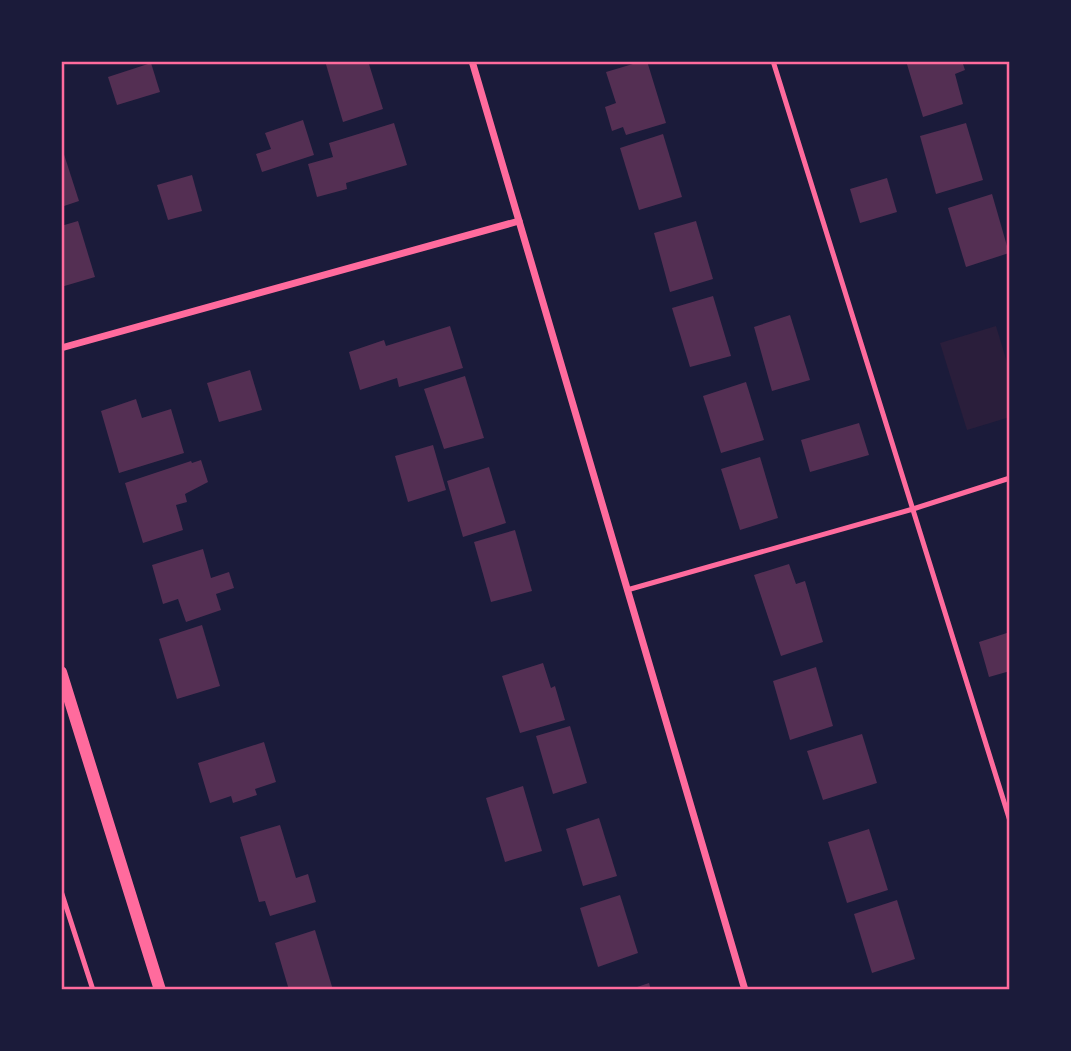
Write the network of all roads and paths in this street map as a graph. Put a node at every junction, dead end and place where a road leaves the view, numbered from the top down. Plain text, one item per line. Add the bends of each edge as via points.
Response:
1 (472, 61) edge
2 (772, 61) edge
3 (519, 221) junction
4 (61, 348) edge
5 (1010, 478) edge
6 (913, 509) junction
7 (627, 590) junction
8 (61, 672) edge
9 (1010, 821) edge
10 (61, 891) edge
11 (93, 990) edge
12 (160, 990) edge
13 (745, 990) edge

1 - 3 street
2 - 6 lane
3 - 4 street
3 - 7 street
5 - 6 lane
6 - 7 lane
6 - 9 lane
7 - 13 street
8 - 12 street
10 - 11 lane

